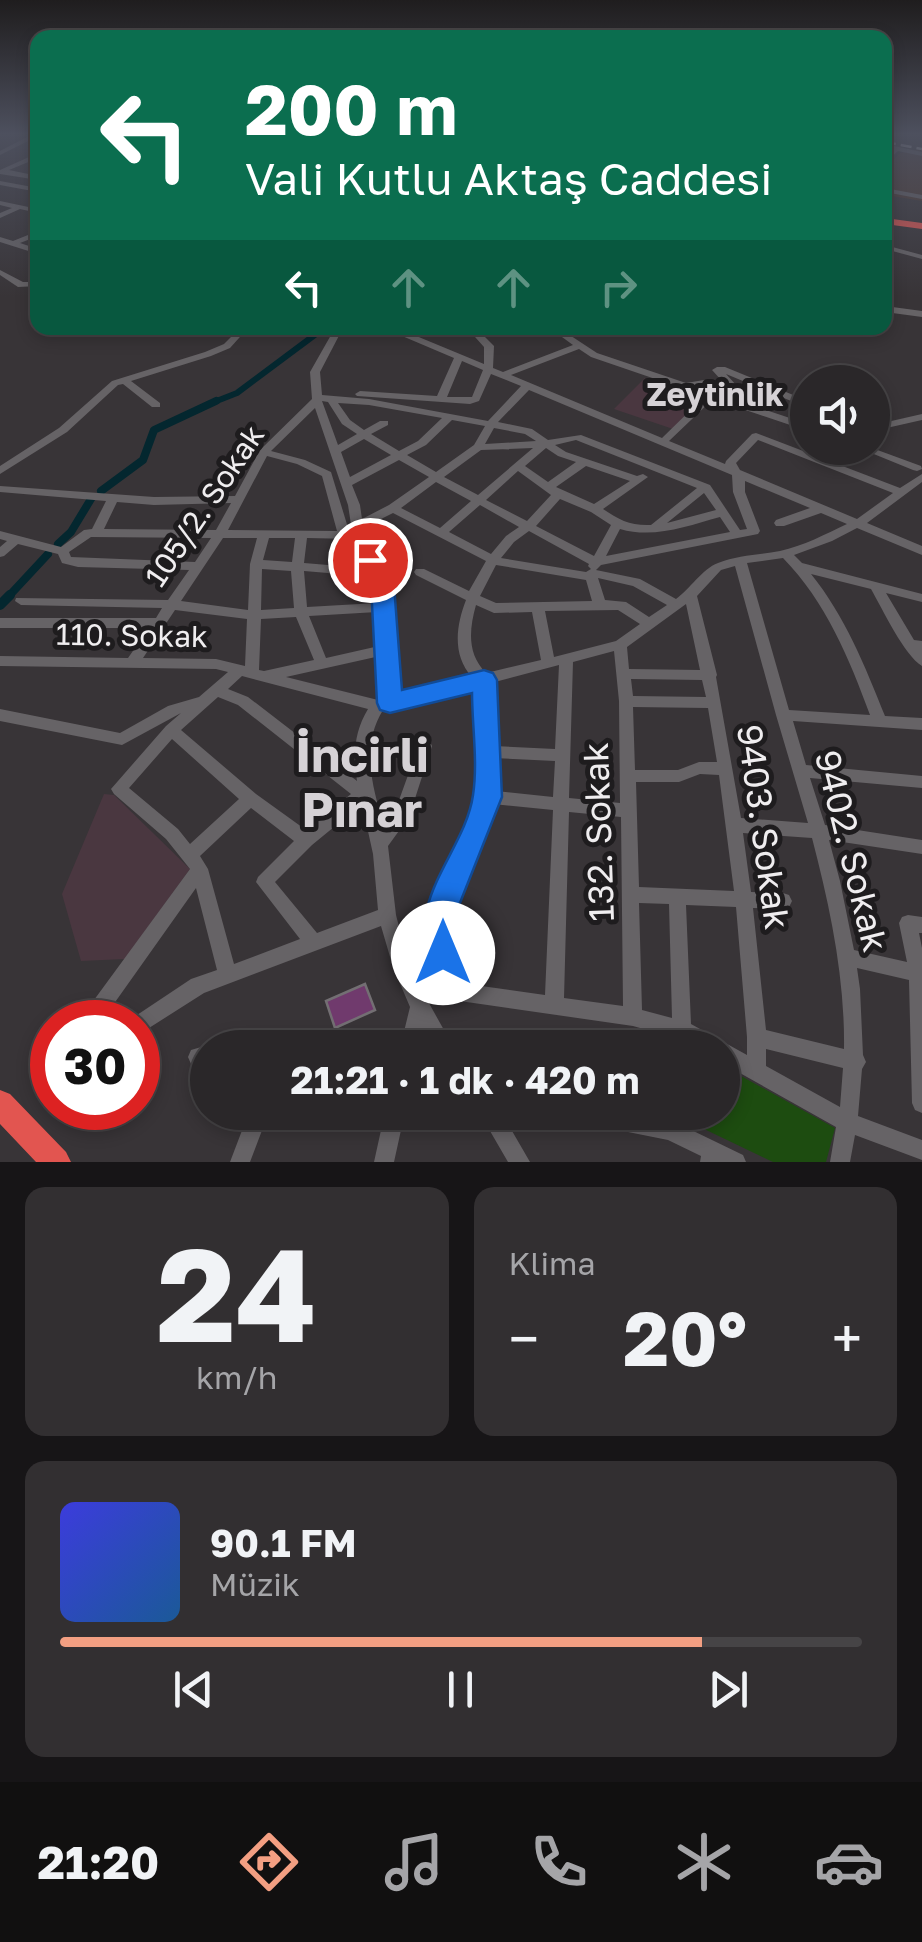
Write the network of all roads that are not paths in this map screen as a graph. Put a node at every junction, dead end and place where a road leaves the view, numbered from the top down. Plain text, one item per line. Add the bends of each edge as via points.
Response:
1 (892, 191) edge
2 (922, 197) edge
3 (0, 203) edge
4 (19, 207) junction
5 (30, 209) edge
6 (0, 216) edge
7 (892, 220) edge
8 (922, 224) edge
9 (30, 237) edge
10 (0, 239) edge
11 (14, 244) junction
12 (30, 249) edge
13 (892, 250) edge
14 (922, 257) edge
15 (0, 272) edge
16 (30, 284) edge
17 (892, 311) edge
18 (922, 314) edge
19 (237, 335) edge
20 (335, 335) edge
21 (407, 335) edge
22 (417, 335) edge
23 (478, 335) edge
24 (562, 335) edge
25 (577, 347) junction
26 (459, 358) junction
27 (488, 369) junction
28 (506, 374) junction
29 (124, 379) junction
30 (527, 386) junction
31 (684, 386) junction
32 (712, 396) junction
33 (320, 397) junction
34 (380, 398) junction
35 (441, 398) junction
36 (790, 398) edge
37 (156, 405) dead end
38 (450, 417) junction
39 (922, 417) edge
40 (617, 421) junction
41 (790, 422) edge
42 (384, 423) dead end
43 (490, 424) junction
44 (891, 424) dead end
45 (365, 435) junction
46 (668, 438) junction
47 (544, 444) junction
48 (601, 446) junction
49 (478, 447) junction
50 (335, 450) junction
51 (264, 452) junction
52 (401, 455) junction
53 (890, 458) edge
54 (585, 460) junction
55 (518, 466) junction
56 (731, 466) junction
57 (658, 468) junction
58 (920, 470) edge
59 (0, 471) edge
60 (436, 477) junction
61 (639, 480) junction
62 (345, 484) junction
63 (705, 487) junction
64 (0, 489) edge
65 (554, 490) junction
66 (903, 490) junction
67 (112, 498) junction
68 (236, 499) junction
69 (477, 500) junction
70 (392, 508) junction
71 (595, 509) junction
72 (820, 509) junction
73 (720, 512) junction
74 (860, 522) junction
75 (780, 523) dead end
76 (617, 524) junction
77 (529, 526) junction
78 (654, 529) junction
79 (353, 532) junction
80 (440, 533) junction
81 (96, 534) junction
82 (220, 534) junction
83 (738, 534) junction
84 (264, 535) junction
85 (302, 535) junction
86 (0, 536) edge
87 (15, 540) junction
88 (922, 548) edge
89 (63, 551) junction
90 (0, 553) edge
91 (786, 554) junction
92 (740, 560) junction
93 (495, 561) junction
94 (256, 564) junction
95 (296, 564) junction
96 (196, 566) junction
97 (802, 567) junction
98 (593, 571) junction
99 (420, 572) dead end
100 (382, 585) junction
101 (876, 587) junction
102 (922, 598) edge
103 (471, 599) junction
104 (682, 599) junction
105 (20, 601) dead end
106 (170, 604) junction
107 (600, 605) junction
108 (384, 606) junction
109 (538, 606) junction
110 (301, 611) junction
111 (252, 615) junction
112 (0, 623) edge
113 (156, 623) junction
114 (650, 624) junction
115 (620, 645) junction
116 (916, 645) edge
117 (386, 650) junction
118 (566, 660) junction
119 (0, 661) edge
120 (922, 661) edge
121 (132, 663) junction
122 (322, 663) junction
123 (548, 663) junction
124 (252, 673) junction
125 (624, 674) junction
126 (710, 674) junction
127 (484, 680) junction
128 (212, 695) junction
129 (626, 701) junction
130 (714, 703) junction
131 (384, 705) junction
132 (783, 715) junction
133 (0, 716) edge
134 (880, 722) junction
135 (922, 724) edge
136 (172, 730) junction
137 (425, 746) dead end
138 (486, 752) junction
139 (562, 756) junction
140 (726, 770) junction
141 (802, 770) junction
142 (628, 776) junction
143 (922, 782) edge
144 (365, 796) junction
145 (488, 797) junction
146 (250, 799) junction
147 (560, 803) junction
148 (628, 812) junction
149 (736, 826) junction
150 (818, 831) junction
151 (306, 840) junction
152 (380, 844) junction
153 (922, 847) edge
154 (194, 862) junction
155 (632, 895) junction
156 (677, 897) junction
157 (746, 900) junction
158 (783, 900) dead end
159 (387, 915) junction
160 (922, 925) edge
161 (314, 943) junction
162 (850, 958) junction
163 (920, 973) edge
164 (228, 976) junction
165 (409, 985) junction
166 (452, 988) junction
167 (103, 1000) edge
168 (554, 1006) junction
169 (419, 1009) junction
170 (160, 1011) edge
171 (633, 1018) junction
172 (414, 1030) edge
173 (433, 1030) edge
174 (662, 1030) edge
175 (684, 1030) edge
176 (757, 1037) junction
177 (740, 1062) edge
178 (856, 1062) junction
179 (756, 1070) junction
180 (922, 1103) edge
181 (0, 1104) edge
182 (849, 1123) junction
183 (252, 1130) edge
184 (392, 1130) edge
185 (500, 1130) edge
186 (682, 1130) edge
187 (922, 1150) edge
188 (711, 1157) edge
189 (56, 1162) edge
190 (240, 1162) edge
191 (384, 1162) edge
192 (520, 1162) edge
193 (736, 1162) edge
194 (840, 1162) edge

1 - 2 street
3 - 4 street
4 - 5 street
4 - 6 street
7 - 8 highway
9 - 11 street
10 - 11 street
11 - 12 street
13 - 14 street
15 - 16 street
17 - 18 street
19 - 29 street via 208,354
20 - 33 street, 105/2. Sokak via 315,372
21 - 26 street
22 - 27 street
23 - 27 street via 489,346
24 - 25 street
25 - 28 street
25 - 31 street
26 - 27 street
26 - 35 street
27 - 28 street
27 - 30 street
27 - 35 street via 476,399
28 - 40 street
29 - 37 street
29 - 59 street
30 - 40 street
30 - 43 street
31 - 32 street
31 - 36 street via 732,386 717,370 726,370
32 - 41 street
32 - 46 street
33 - 34 street
33 - 45 street
33 - 50 street
33 - 51 street, 105/2. Sokak
34 - 35 street
34 - 38 street
38 - 43 street
38 - 52 street
39 - 44 street
40 - 46 street
40 - 48 street
40 - 56 street
42 - 45 street
43 - 47 street via 528,430
43 - 49 street
45 - 50 street
45 - 52 street
46 - 56 street
47 - 48 street via 577,437
47 - 49 street
47 - 54 street
47 - 55 street
48 - 57 street
49 - 60 street
50 - 62 street
51 - 68 street, 105/2. Sokak
51 - 79 street via 327,474
52 - 60 street
52 - 62 street
53 - 58 street
54 - 61 street
54 - 65 street
55 - 65 street
55 - 69 street
56 - 66 street via 759,436
56 - 72 street
56 - 74 street
56 - 83 street via 754,531
57 - 61 street
57 - 63 street
58 - 66 street
60 - 69 street
60 - 70 street
61 - 71 street
62 - 79 street
63 - 73 street
63 - 78 street
64 - 67 street
65 - 71 street
65 - 77 street
66 - 74 street
67 - 68 street
67 - 81 street
68 - 82 street, 105/2. Sokak
69 - 77 street
69 - 80 street
70 - 79 street
70 - 80 street
71 - 76 street
72 - 74 street
72 - 75 street
73 - 78 street
73 - 83 street
74 - 88 street
74 - 91 street
76 - 78 street
76 - 98 street
77 - 93 street via 504,544
77 - 98 street
79 - 85 street
79 - 100 street
80 - 93 street
81 - 82 street
81 - 89 street
82 - 84 street
82 - 96 street, 105/2. Sokak
83 - 98 street
84 - 85 street
84 - 94 street
85 - 95 street
86 - 87 street
87 - 89 street
87 - 90 street
89 - 96 street via 66,560 78,563
91 - 92 street
91 - 97 street
92 - 104 street via 717,568
92 - 132 street, 9402. Sokak
93 - 98 street
93 - 103 street
94 - 95 street
94 - 111 street
95 - 100 street
95 - 110 street
96 - 106 street, 105/2. Sokak
97 - 101 street
97 - 134 street via 855,656
98 - 104 street
98 - 107 street
99 - 103 street
100 - 108 street
101 - 102 street
101 - 116 street
103 - 109 street via 494,608
103 - 127 street via 464,653 470,670
104 - 114 street
104 - 126 street, 9403. Sokak
105 - 106 street
106 - 111 street
106 - 113 street, 105/2. Sokak
107 - 109 street
107 - 114 street via 622,605
108 - 110 street
108 - 117 street
109 - 123 street
110 - 111 street
110 - 122 street
111 - 124 street
112 - 113 street
113 - 121 street, 105/2. Sokak
114 - 115 street
115 - 118 street
115 - 125 street, 132. Sokak
116 - 120 street
117 - 122 street
117 - 131 street
118 - 123 street
118 - 139 street
119 - 121 street, 110. Sokak
121 - 124 street, 110. Sokak via 216,664
122 - 124 street
123 - 127 street
124 - 128 street
124 - 131 street, 110. Sokak
125 - 126 street
125 - 129 street, 132. Sokak
126 - 130 street, 9403. Sokak
127 - 131 street
127 - 138 street
128 - 133 street via 122,739
128 - 136 street
128 - 144 street via 243,701
129 - 130 street
129 - 142 street, 132. Sokak
130 - 140 street, 9403. Sokak
131 - 144 street via 366,722
132 - 134 street
132 - 141 street, 9402. Sokak
134 - 135 street
136 - 146 street
136 - 154 street via 119,789
137 - 152 street via 401,817
138 - 139 street
138 - 145 street
139 - 147 street
140 - 142 street
140 - 149 street, 9403. Sokak
141 - 143 street
141 - 150 street, 9402. Sokak
142 - 148 street, 132. Sokak
144 - 151 street
144 - 152 street
145 - 147 street
145 - 166 street via 440,913
146 - 151 street
146 - 154 street
147 - 148 street
147 - 168 street
148 - 155 street, 132. Sokak
149 - 150 street
149 - 157 street, 9403. Sokak
150 - 153 street
150 - 162 street, 9402. Sokak
151 - 161 street via 264,882
152 - 159 street
154 - 164 street
154 - 167 street
155 - 156 street
155 - 171 street, 132. Sokak
156 - 157 street
156 - 175 street
157 - 158 street
157 - 176 street, 9403. Sokak
159 - 161 street
159 - 165 street
160 - 163 street via 908,923
161 - 164 street
162 - 163 street
162 - 178 street, 9402. Sokak
163 - 180 street
164 - 170 street
165 - 166 street
165 - 169 street
166 - 168 street
168 - 171 street
169 - 172 street
169 - 173 street
171 - 174 street
176 - 178 street
176 - 179 street, 9403. Sokak
177 - 179 street
178 - 182 street, 9402. Sokak
179 - 182 street
181 - 189 highway
182 - 187 street
182 - 194 street, 9402. Sokak
183 - 190 street
184 - 191 street
185 - 192 street
186 - 188 street
188 - 193 street

